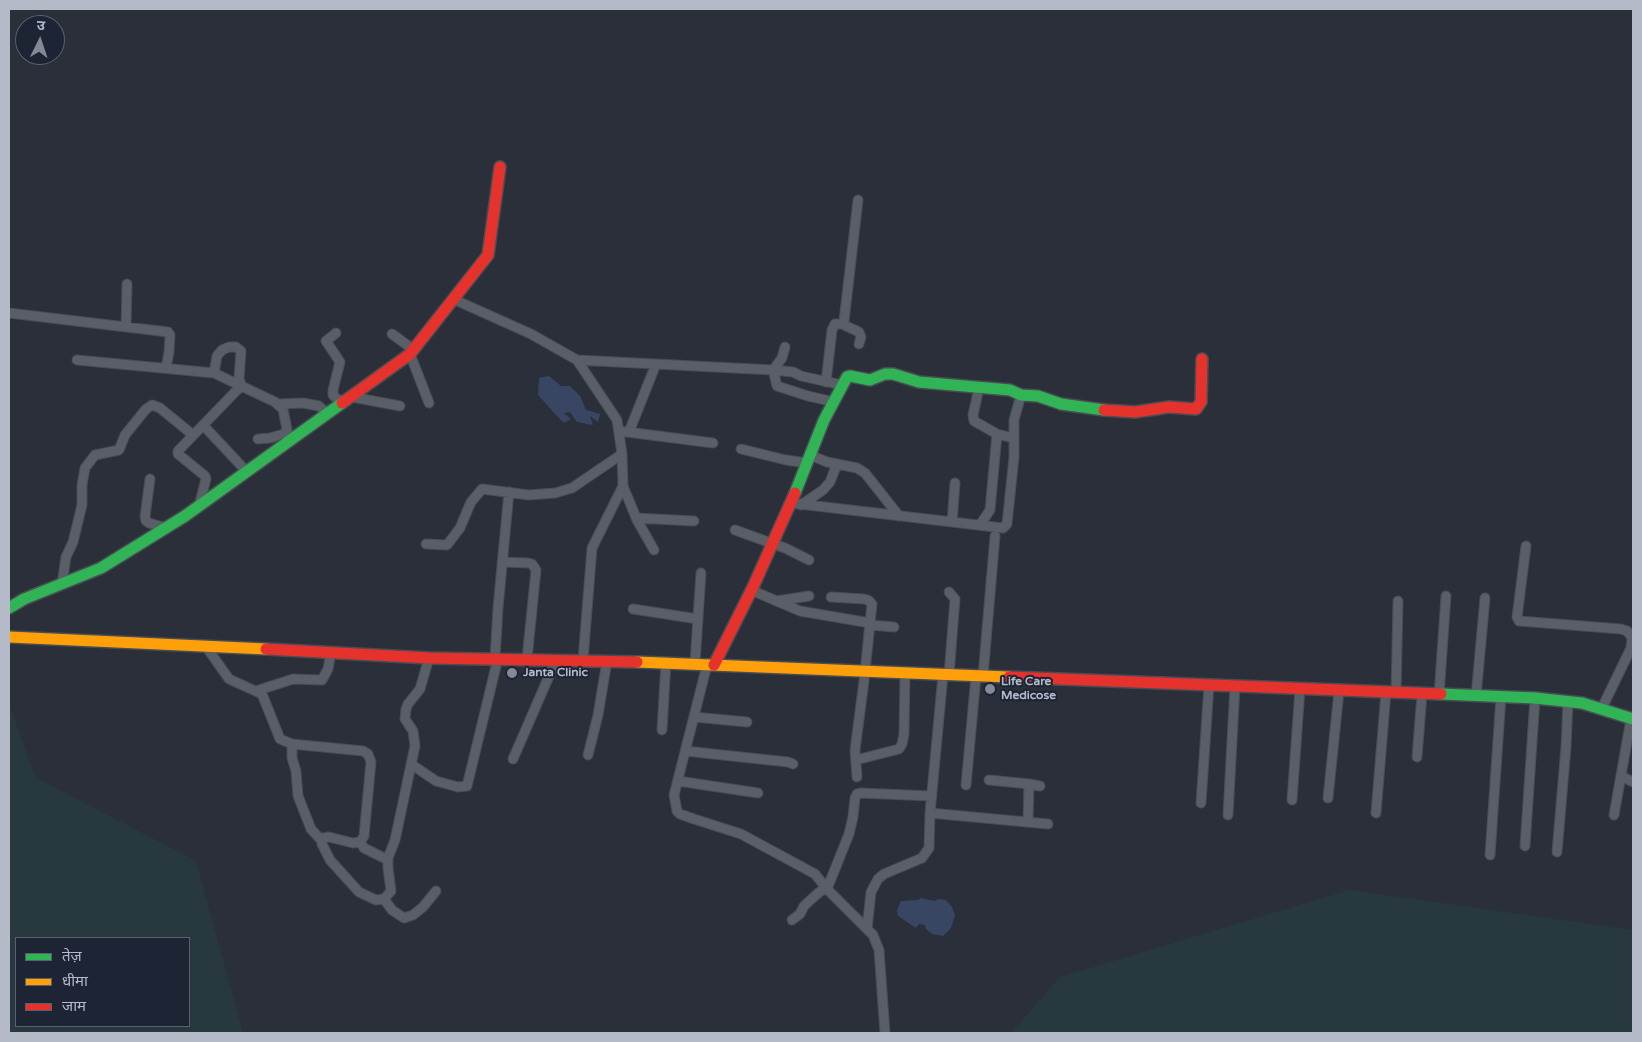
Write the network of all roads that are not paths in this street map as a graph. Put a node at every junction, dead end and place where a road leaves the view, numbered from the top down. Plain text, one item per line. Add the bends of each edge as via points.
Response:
1 (500, 167) dead end
2 (858, 200) dead end
3 (127, 284) dead end
4 (453, 299) junction
5 (9, 313) edge
6 (842, 324) junction
7 (126, 327) junction
8 (336, 333) dead end
9 (392, 334) dead end
10 (859, 344) dead end
11 (785, 347) dead end
12 (412, 352) junction
13 (1202, 359) dead end
14 (77, 360) dead end
15 (577, 360) junction
16 (656, 364) junction
17 (166, 368) junction
18 (773, 370) junction
19 (214, 374) junction
20 (826, 382) junction
21 (842, 385) junction
22 (242, 387) junction
23 (978, 388) junction
24 (1021, 395) junction
25 (349, 399) junction
26 (834, 402) junction
27 (429, 403) dead end
28 (278, 404) junction
29 (400, 406) dead end
30 (328, 414) junction
31 (204, 425) junction
32 (624, 432) junction
33 (996, 434) junction
34 (193, 436) junction
35 (288, 437) junction
36 (1013, 438) junction
37 (258, 439) dead end
38 (713, 443) dead end
39 (741, 448) dead end
40 (622, 454) junction
41 (808, 459) junction
42 (837, 464) junction
43 (247, 472) junction
44 (150, 479) dead end
45 (955, 483) dead end
46 (623, 486) junction
47 (509, 492) junction
48 (796, 504) junction
49 (199, 506) junction
50 (899, 516) junction
51 (636, 518) junction
52 (694, 521) dead end
53 (952, 522) junction
54 (980, 525) junction
55 (166, 528) junction
56 (735, 530) dead end
57 (995, 536) dead end
58 (773, 543) junction
59 (426, 544) dead end
60 (1526, 546) dead end
61 (654, 550) dead end
62 (809, 560) dead end
63 (502, 562) junction
64 (701, 573) dead end
65 (62, 584) junction
66 (751, 590) junction
67 (949, 592) dead end
68 (809, 596) dead end
69 (1446, 596) dead end
70 (832, 597) dead end
71 (1485, 598) dead end
72 (775, 601) junction
73 (1398, 601) dead end
74 (9, 608) edge
75 (633, 609) dead end
76 (698, 619) junction
77 (870, 624) junction
78 (894, 627) dead end
79 (9, 637) edge
80 (205, 645) junction
81 (331, 652) junction
82 (429, 658) junction
83 (496, 658) junction
84 (527, 659) junction
85 (556, 660) junction
86 (583, 660) junction
87 (608, 661) junction
88 (666, 662) junction
89 (695, 663) junction
90 (710, 665) junction
91 (865, 671) junction
92 (905, 673) junction
93 (946, 675) junction
94 (980, 676) junction
95 (1209, 685) junction
96 (1235, 686) junction
97 (1300, 689) junction
98 (1339, 690) junction
99 (256, 691) junction
100 (1391, 693) junction
101 (1422, 694) junction
102 (1439, 695) junction
103 (1476, 696) junction
104 (1501, 697) junction
105 (1535, 698) junction
106 (1568, 701) junction
107 (1602, 708) junction
108 (694, 717) junction
109 (1632, 719) edge
110 (748, 722) dead end
111 (662, 730) dead end
112 (292, 744) junction
113 (685, 751) junction
114 (588, 755) dead end
115 (1418, 756) dead end
116 (513, 759) dead end
117 (856, 760) junction
118 (411, 764) junction
119 (794, 764) dead end
120 (1621, 776) junction
121 (856, 777) dead end
122 (989, 780) dead end
123 (678, 781) junction
124 (1633, 782) edge
125 (1029, 784) junction
126 (966, 785) dead end
127 (1040, 786) dead end
128 (758, 793) dead end
129 (932, 796) junction
130 (1328, 798) dead end
131 (1292, 800) dead end
132 (1201, 803) dead end
133 (930, 813) junction
134 (1376, 813) dead end
135 (1228, 815) dead end
136 (1614, 815) dead end
137 (1028, 822) junction
138 (1048, 824) dead end
139 (322, 841) junction
140 (360, 842) junction
141 (1526, 846) dead end
142 (1557, 852) dead end
143 (1490, 855) dead end
144 (388, 860) junction
145 (827, 889) junction
146 (436, 891) dead end
147 (384, 899) junction
148 (792, 920) dead end
149 (867, 929) junction
150 (885, 1033) edge

1 - 4 street via 488,256
2 - 6 street
3 - 7 street
4 - 12 street
4 - 15 street via 531,334
5 - 7 street
6 - 10 street via 859,332
6 - 20 street via 835,324 832,330
7 - 17 street via 169,333
8 - 25 street via 326,341 340,362 333,395 337,399
9 - 12 street
11 - 18 street
12 - 25 street
12 - 27 street
13 - 24 street via 1201,402 1196,409 1164,407 1122,412
14 - 17 street
15 - 16 street
15 - 32 street
16 - 18 street
16 - 32 street
17 - 19 street
18 - 20 street
18 - 26 street via 777,386
19 - 22 street
19 - 22 street via 217,356 222,350 236,347 241,351 239,379
20 - 21 street
21 - 23 street via 850,376 875,380 885,374 893,374 920,382
21 - 26 street
22 - 28 street
22 - 31 street
23 - 24 street via 1010,390
23 - 33 street via 974,421
24 - 36 street via 1014,415
25 - 29 street
25 - 30 street
26 - 41 street
28 - 30 street via 319,406
28 - 35 street via 283,409
30 - 35 street
31 - 34 street
31 - 43 street
32 - 38 street
32 - 40 street
33 - 36 street
33 - 54 street via 990,510
34 - 49 street via 178,454 205,476
34 - 65 street via 152,405 125,435 119,450 95,455 85,468 82,505 66,557
35 - 37 street
35 - 43 street
36 - 54 street via 1007,524 1003,528
39 - 41 street via 786,460
40 - 46 street
40 - 47 street via 572,488 528,495
41 - 42 street
41 - 48 street
42 - 48 street via 823,490
42 - 50 street via 865,473
43 - 49 street
44 - 55 street via 146,521
45 - 53 street
46 - 51 street
46 - 86 street via 592,548
47 - 59 street via 482,489 447,545
47 - 63 street
48 - 50 street
48 - 58 street
49 - 55 street
50 - 53 street
51 - 52 street
51 - 61 street
53 - 54 street
55 - 65 street via 101,568
56 - 58 street
57 - 94 street
58 - 62 street
58 - 66 street
60 - 107 street via 1519,621 1621,629 1632,637 1631,648
63 - 83 street
63 - 84 street via 528,563 536,570
64 - 76 street
65 - 74 street
66 - 72 street
66 - 90 street
67 - 93 street via 956,598
68 - 72 street
69 - 102 street
70 - 77 street via 868,600 872,604
71 - 103 street
72 - 77 street via 800,611
73 - 100 street
75 - 76 street
76 - 89 street
77 - 78 street
77 - 91 street
79 - 80 street
80 - 81 street
80 - 99 street via 229,680
81 - 82 street
81 - 99 street via 322,680 293,679
82 - 83 street
82 - 118 street via 420,689 406,709 406,719 414,738
83 - 84 street
83 - 118 street via 467,786 442,783
84 - 85 street
85 - 86 street
85 - 116 street
86 - 87 street
87 - 88 street
87 - 114 street
88 - 89 street
88 - 111 street
89 - 90 street
90 - 91 street
90 - 108 street
91 - 92 street
91 - 117 street
92 - 93 street
92 - 117 street via 902,744 899,749
93 - 94 street
93 - 129 street
94 - 95 street
94 - 126 street
95 - 96 street
95 - 132 street
96 - 97 street
96 - 135 street
97 - 98 street
97 - 131 street
98 - 100 street
98 - 130 street
99 - 112 street via 262,694 280,739
100 - 101 street
100 - 134 street
101 - 102 street
101 - 115 street
102 - 103 street
103 - 104 street
104 - 105 street
104 - 143 street
105 - 106 street
105 - 141 street
106 - 107 street
106 - 142 street
107 - 109 street
108 - 110 street
108 - 113 street
109 - 120 street
112 - 139 street via 298,796 311,828
112 - 140 street via 363,750 368,754 371,762 364,836
113 - 119 street
113 - 123 street
117 - 121 street
118 - 144 street
120 - 124 street
120 - 136 street
122 - 125 street
123 - 128 street
123 - 145 street via 674,795 680,814 741,834 809,870
125 - 127 street
125 - 137 street
129 - 133 street
129 - 145 street via 857,794 849,834
133 - 137 street
133 - 149 street via 926,854 878,879 871,892
137 - 138 street
139 - 140 street via 329,837
139 - 147 street via 330,860 359,892 376,900
140 - 144 street via 364,848
144 - 147 street via 390,891
145 - 148 street via 816,895
145 - 149 street
146 - 147 street via 423,907 404,918
149 - 150 street via 879,950

